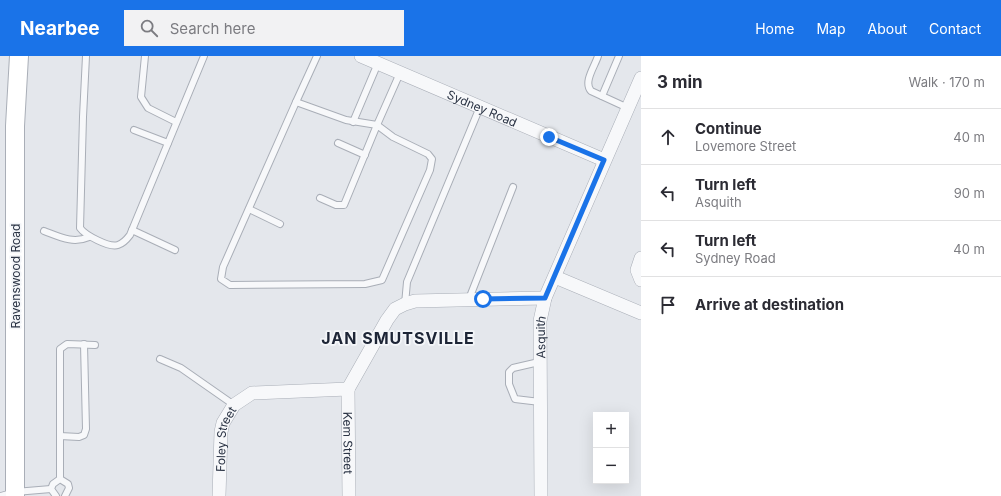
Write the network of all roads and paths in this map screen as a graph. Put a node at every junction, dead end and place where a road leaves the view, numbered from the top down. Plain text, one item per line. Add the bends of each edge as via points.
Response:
1 (19, 56) edge
2 (86, 56) edge
3 (144, 56) edge
4 (204, 56) edge
5 (317, 56) edge
6 (361, 56) edge
7 (598, 56) edge
8 (619, 56) edge
9 (378, 63) junction
10 (400, 73) junction
11 (641, 78) edge
12 (602, 96) junction
13 (296, 102) junction
14 (480, 107) junction
15 (628, 108) junction
16 (176, 122) junction
17 (353, 122) junction
18 (377, 126) junction
19 (134, 130) dead end
20 (168, 143) junction
21 (338, 143) dead end
22 (365, 155) junction
23 (604, 160) junction
24 (513, 187) dead end
25 (320, 198) dead end
26 (249, 209) junction
27 (280, 224) dead end
28 (132, 230) junction
29 (44, 231) dead end
30 (89, 237) junction
31 (175, 250) dead end
32 (641, 258) edge
33 (555, 277) junction
34 (641, 280) edge
35 (545, 298) junction
36 (469, 300) junction
37 (405, 304) junction
38 (641, 313) edge
39 (84, 344) junction
40 (95, 345) dead end
41 (160, 359) dead end
42 (539, 362) junction
43 (348, 389) junction
44 (540, 402) junction
45 (234, 405) junction
46 (60, 436) junction
47 (60, 480) junction
48 (52, 489) junction
49 (11, 495) edge
50 (56, 496) edge
51 (65, 496) edge
52 (219, 496) edge
53 (349, 496) edge
54 (540, 496) edge

1 - 49 street, Ravenswood Road via 15,126
2 - 30 lane via 79,219 80,228
3 - 16 lane via 141,98 148,108
4 - 16 lane
5 - 13 lane
6 - 9 street, Sydney Road
7 - 12 lane via 588,88
8 - 12 lane
9 - 10 street, Sydney Road
9 - 17 lane
10 - 14 street, Sydney Road
10 - 18 lane
11 - 15 street, Asquith
12 - 15 lane
13 - 17 lane
13 - 26 lane
14 - 23 street, Sydney Road
14 - 37 lane via 407,282
15 - 23 street, Asquith
16 - 20 lane
17 - 18 lane
18 - 22 lane
18 - 26 lane via 428,154 432,159 430,170 382,280 366,284 230,285 223,282 223,267
19 - 20 lane
20 - 28 lane
21 - 22 lane
22 - 25 lane via 344,205 336,205
23 - 33 street, Asquith
24 - 36 lane
26 - 27 lane
28 - 30 lane via 126,240 115,246
28 - 31 lane
29 - 30 lane via 73,241
32 - 34 street via 637,270
33 - 35 street, Asquith
33 - 38 street
35 - 36 street
35 - 42 street, Asquith via 540,321
36 - 37 street via 415,301
37 - 43 street via 396,309 387,320
39 - 40 lane
39 - 46 lane via 66,344 60,349
39 - 46 lane via 86,430 84,435 79,437
41 - 45 lane via 181,368
42 - 44 street, Asquith
42 - 44 lane via 513,368 509,372 509,384 515,399
43 - 45 street, Foley Street via 252,393
43 - 53 street, Kem Street
44 - 54 street, Asquith
45 - 52 street, Foley Street via 223,423 221,432
46 - 47 lane
47 - 48 lane via 56,481
47 - 51 lane via 68,484
48 - 49 lane
48 - 50 lane

